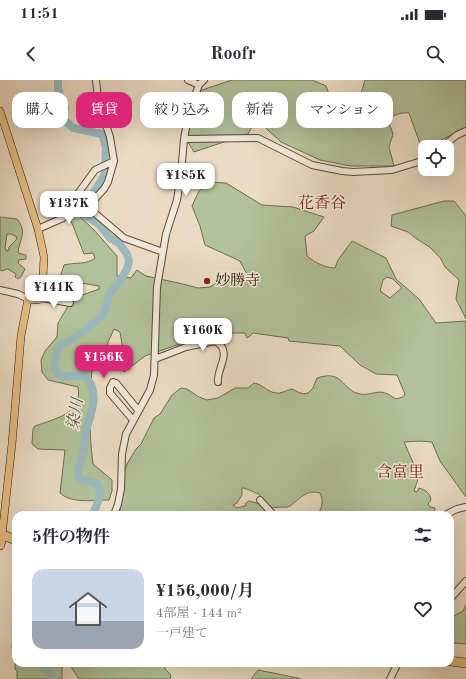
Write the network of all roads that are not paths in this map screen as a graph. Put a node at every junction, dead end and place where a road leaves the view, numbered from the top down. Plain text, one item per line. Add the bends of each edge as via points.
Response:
1 (96, 80) edge
2 (188, 80) edge
3 (204, 80) edge
4 (199, 85) junction
5 (0, 111) edge
6 (466, 131) edge
7 (184, 139) junction
8 (451, 140) edge
9 (113, 162) junction
10 (418, 162) edge
11 (38, 229) junction
12 (163, 252) junction
13 (0, 290) edge
14 (42, 298) junction
15 (28, 299) junction
16 (70, 303) dead end
17 (156, 359) junction
18 (218, 382) dead end
19 (138, 410) junction
20 (133, 420) junction
21 (260, 500) dead end
22 (466, 508) edge
23 (115, 511) edge
24 (270, 511) edge
25 (453, 511) edge
26 (1, 535) edge
27 (12, 539) edge
28 (0, 545) edge
29 (466, 580) edge
30 (454, 594) edge
31 (454, 662) edge
32 (466, 663) edge
33 (396, 667) edge
34 (390, 679) edge

1 - 9 street via 99,109 110,137
2 - 4 street
3 - 4 street
4 - 7 street via 189,111
5 - 11 main road
6 - 8 street
7 - 10 street via 258,138 312,165 342,171 392,170
7 - 12 street via 177,200
9 - 11 street via 97,168 63,218
9 - 12 street via 108,182 90,208 124,238
11 - 14 main road via 44,257
12 - 17 street via 157,287
13 - 15 street
14 - 15 main road
14 - 16 street
15 - 26 main road via 21,336
17 - 18 street via 186,347 216,341 224,355
17 - 19 street via 150,390
19 - 20 street
19 - 20 street via 113,382 110,393
20 - 23 street via 126,434 122,454 121,490
21 - 24 street
22 - 25 street
26 - 27 highway
26 - 28 highway
29 - 30 street
31 - 32 highway
33 - 34 street

